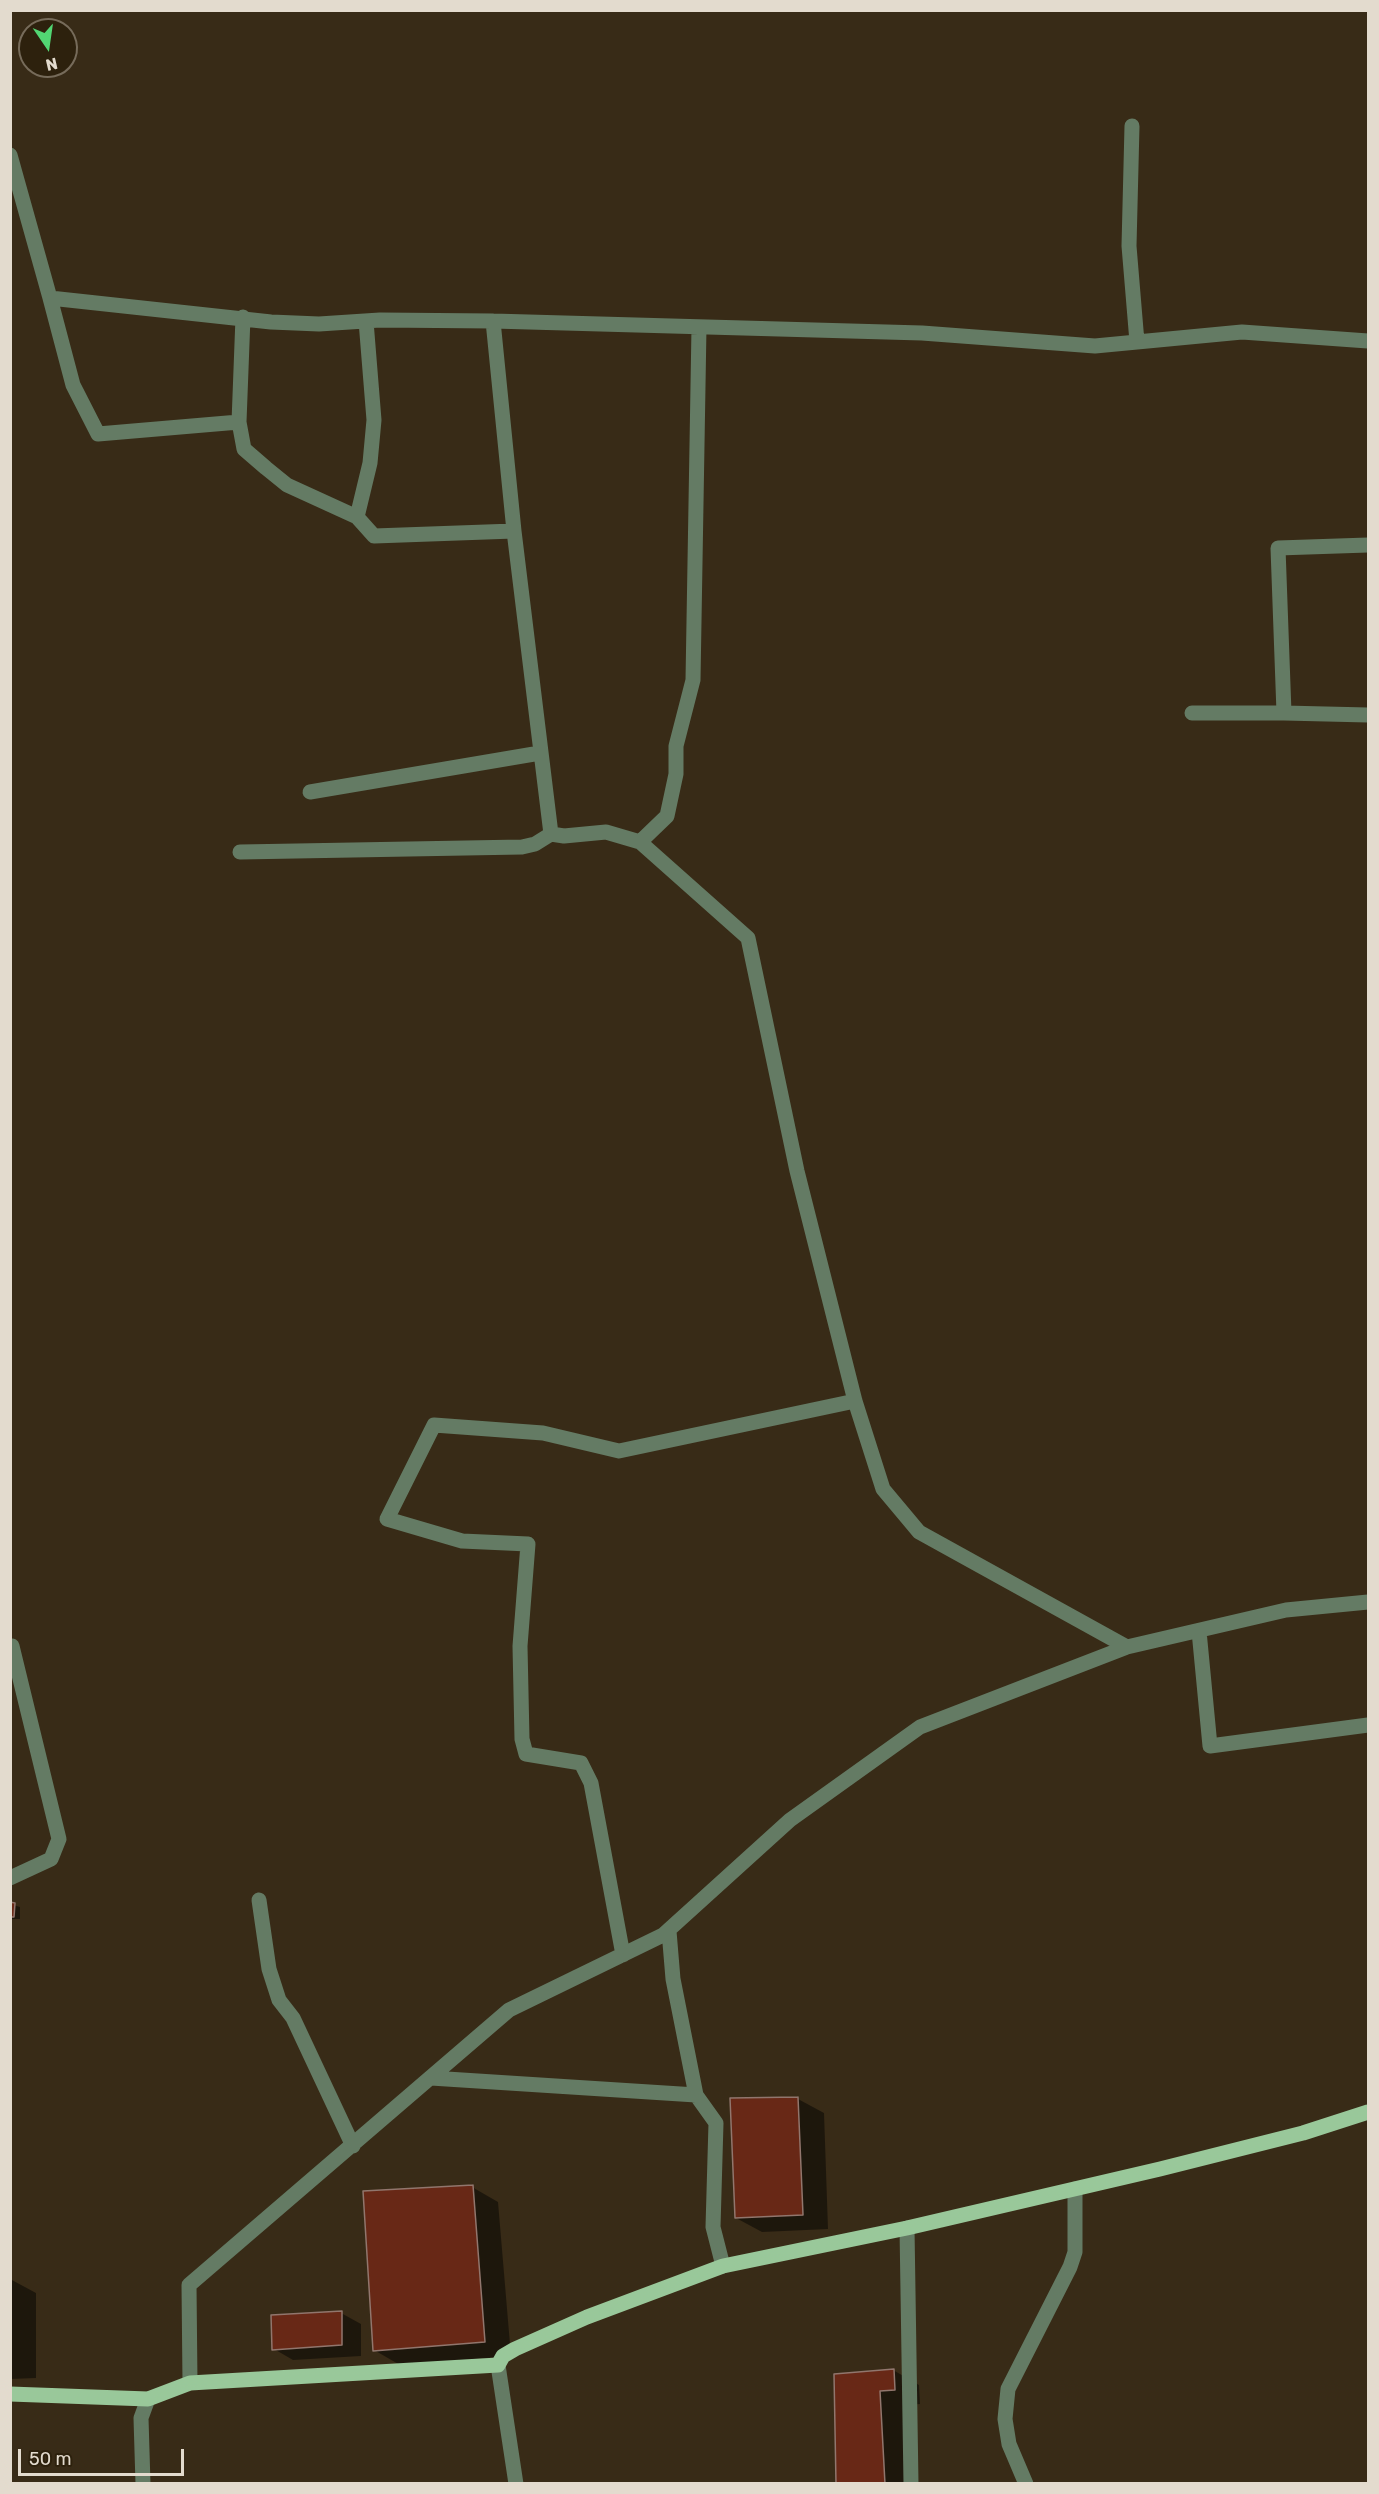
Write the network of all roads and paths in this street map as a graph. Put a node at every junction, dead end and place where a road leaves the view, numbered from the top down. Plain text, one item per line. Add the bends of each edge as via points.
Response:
1 (1132, 126) dead end
2 (10, 154) edge
3 (50, 298) junction
4 (243, 317) junction
5 (366, 321) junction
6 (493, 321) junction
7 (699, 327) junction
8 (1368, 341) edge
9 (1137, 342) junction
10 (239, 422) junction
11 (357, 517) junction
12 (514, 531) junction
13 (1368, 545) edge
14 (1192, 713) dead end
15 (1284, 713) junction
16 (1368, 715) edge
17 (540, 753) junction
18 (310, 792) dead end
19 (551, 834) junction
20 (640, 843) junction
21 (240, 852) dead end
22 (855, 1401) junction
23 (1368, 1602) edge
24 (1199, 1630) junction
25 (12, 1646) dead end
26 (1127, 1647) junction
27 (1368, 1725) edge
28 (10, 1878) edge
29 (259, 1900) dead end
30 (669, 1931) junction
31 (623, 1955) junction
32 (431, 2078) junction
33 (696, 2095) junction
34 (1368, 2112) edge
35 (353, 2146) junction
36 (1075, 2189) junction
37 (907, 2228) junction
38 (723, 2266) junction
39 (498, 2365) junction
40 (190, 2383) junction
41 (10, 2394) edge
42 (148, 2399) junction
43 (143, 2484) edge
44 (516, 2484) edge
45 (911, 2484) edge
46 (1026, 2484) edge

1 - 9 street via 1129,246
2 - 3 street
3 - 4 street
3 - 10 street via 73,385 98,435
4 - 5 street via 319,324
4 - 10 street
5 - 6 street
5 - 11 street via 374,420 370,463
6 - 7 street
6 - 12 street
7 - 9 street via 922,333 1095,346
7 - 20 street via 693,680 676,746 676,774 667,816
8 - 9 street via 1242,332
10 - 11 street via 244,449 266,468 288,485
11 - 12 street via 374,536
12 - 17 street
13 - 15 street via 1278,548
14 - 15 street
15 - 16 street
17 - 18 street
17 - 19 street
19 - 20 street via 606,832
19 - 21 street via 522,847
20 - 22 street via 748,938 797,1171
22 - 26 street via 884,1489 919,1532
22 - 31 street via 619,1450 543,1433 434,1425 387,1519 462,1541 528,1544 520,1646 522,1739 526,1755 581,1763 591,1783
23 - 24 street via 1287,1610
24 - 26 street
24 - 27 street via 1210,1746
25 - 28 street via 59,1839 51,1858
26 - 30 street via 920,1726 790,1820
29 - 35 street via 269,1969 279,2000 293,2018
30 - 31 street
30 - 33 street via 673,1979
31 - 32 street via 509,2010
32 - 33 street
32 - 35 street
33 - 38 street via 716,2123 713,2227
34 - 36 main road via 1303,2133
35 - 40 street via 189,2285
36 - 37 main road
36 - 46 street via 1075,2252 1070,2267 1008,2389 1005,2419 1009,2444
37 - 38 main road
37 - 45 street
38 - 39 main road via 525,2344 503,2356
39 - 40 main road
39 - 44 street
40 - 42 main road
41 - 42 main road
42 - 43 street via 141,2418

